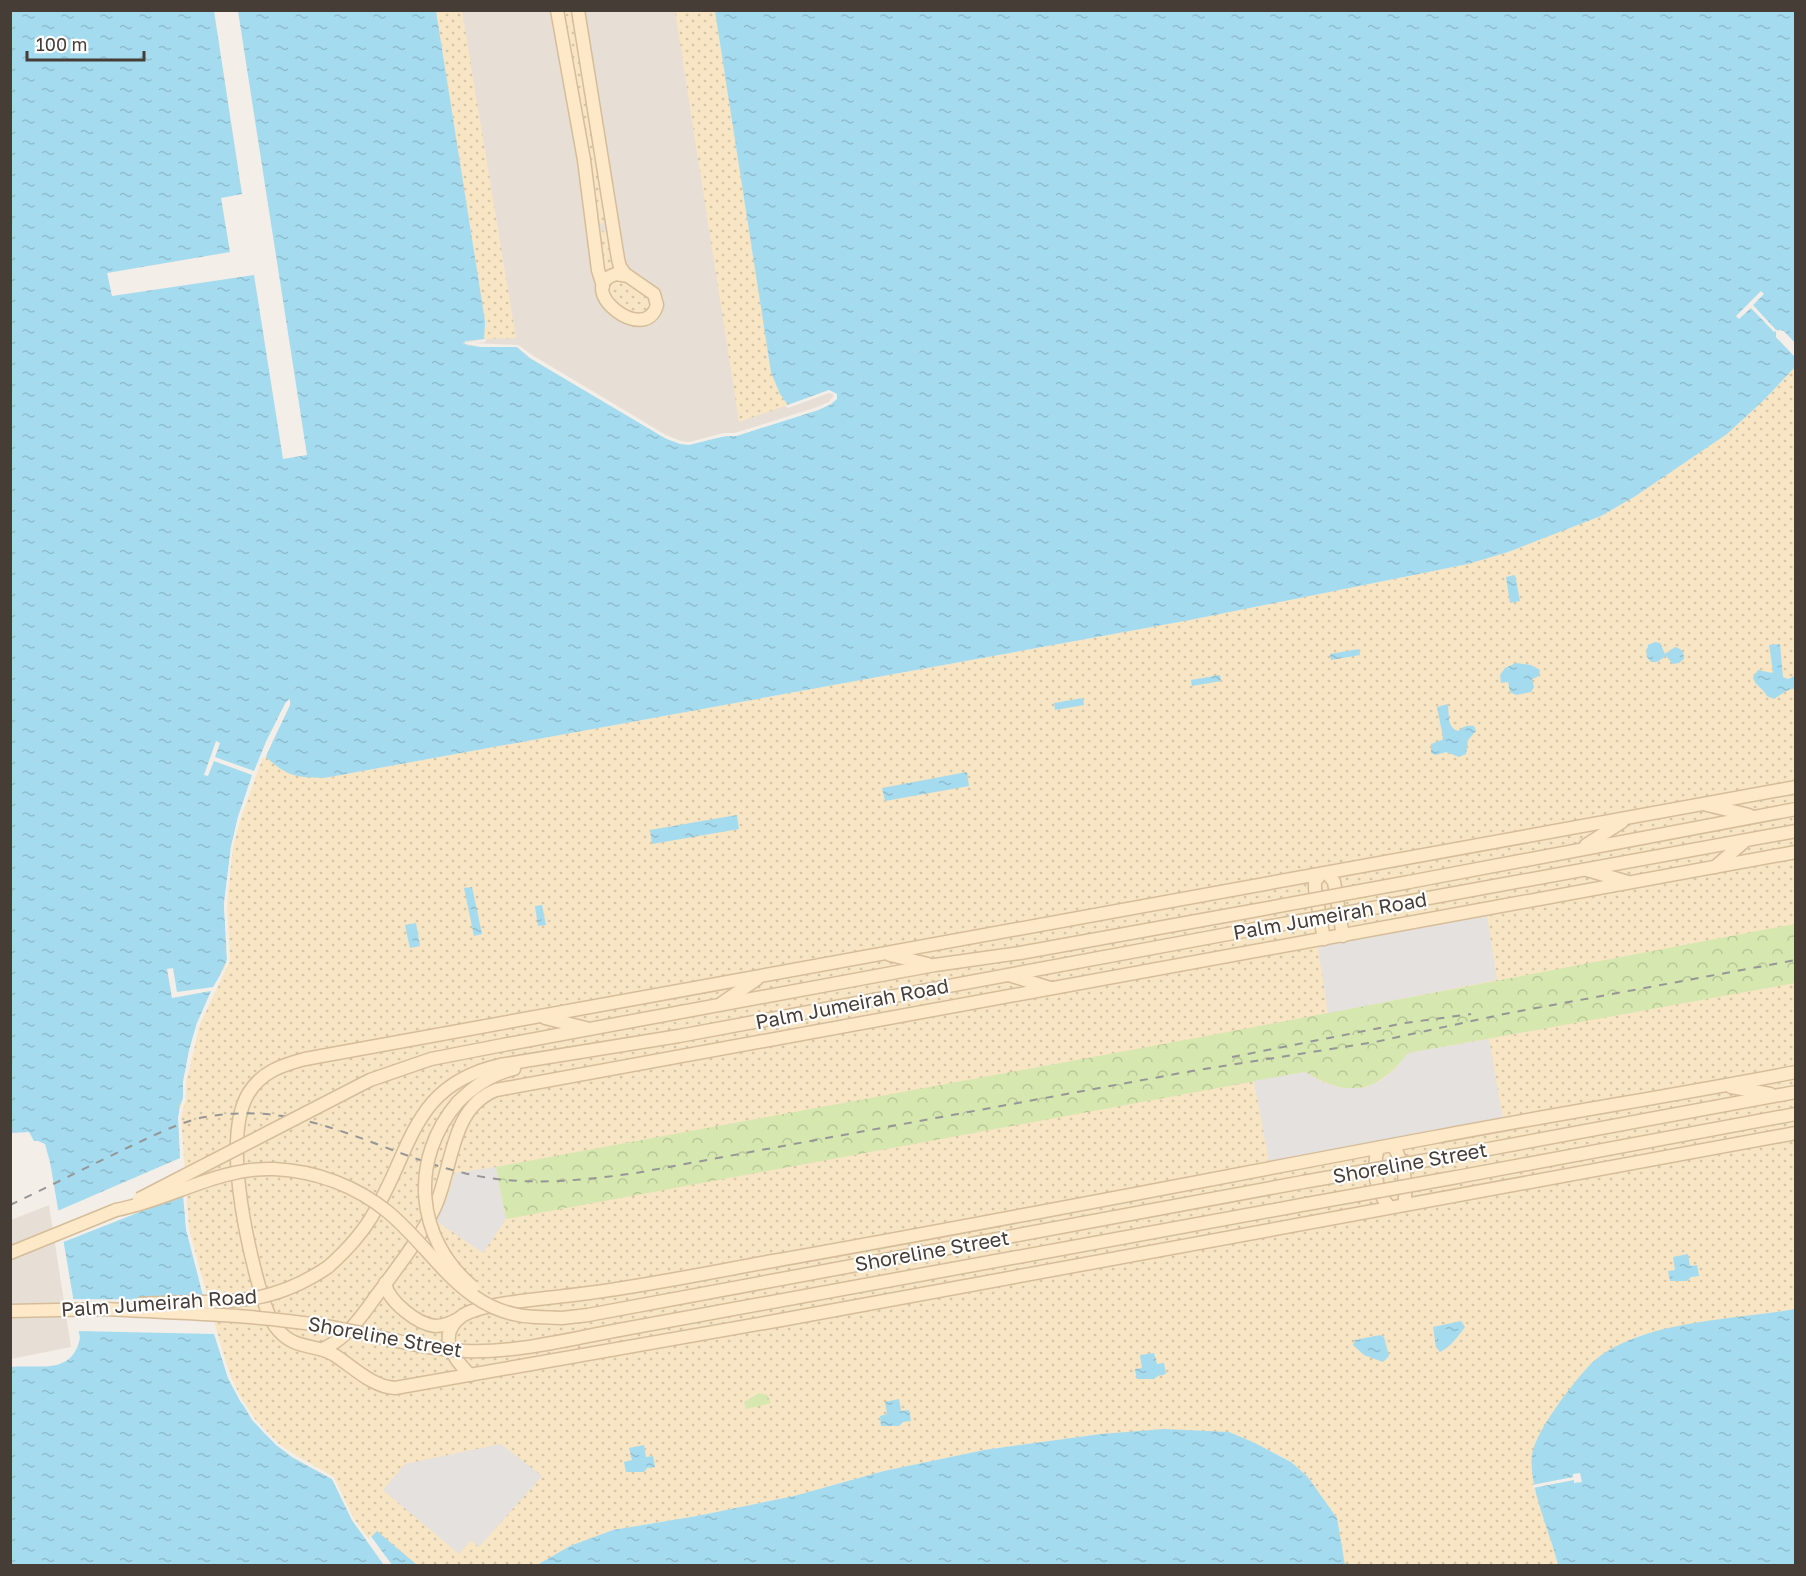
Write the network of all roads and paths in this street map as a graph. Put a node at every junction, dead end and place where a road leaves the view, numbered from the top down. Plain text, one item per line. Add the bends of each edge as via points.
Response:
1 (557, 10) edge
2 (578, 10) edge
3 (584, 49) junction
4 (595, 60) dead end
5 (588, 200) junction
6 (612, 224) junction
7 (626, 275) junction
8 (603, 286) junction
9 (1796, 787) edge
10 (1703, 804) junction
11 (1796, 809) edge
12 (1756, 816) junction
13 (1628, 818) junction
14 (1796, 831) edge
15 (1746, 840) junction
16 (1579, 850) junction
17 (1796, 852) edge
18 (1715, 867) junction
19 (1583, 869) junction
20 (1324, 874) junction
21 (1632, 883) junction
22 (1343, 936) junction
23 (1324, 939) junction
24 (882, 953) junction
25 (936, 965) junction
26 (1008, 975) junction
27 (760, 976) junction
28 (1052, 989) junction
29 (872, 1000) junction
30 (718, 1006) junction
31 (538, 1016) junction
32 (848, 1026) junction
33 (590, 1029) junction
34 (679, 1036) junction
35 (717, 1050) junction
36 (564, 1055) junction
37 (1796, 1072) edge
38 (1725, 1086) junction
39 (1796, 1092) edge
40 (1777, 1096) junction
41 (1650, 1100) junction
42 (1796, 1114) edge
43 (1620, 1125) junction
44 (1796, 1133) edge
45 (1682, 1136) junction
46 (1393, 1145) junction
47 (1722, 1146) junction
48 (1378, 1149) junction
49 (1404, 1205) junction
50 (1389, 1208) junction
51 (116, 1210) junction
52 (1024, 1215) junction
53 (1002, 1238) junction
54 (1090, 1243) junction
55 (855, 1246) junction
56 (10, 1253) edge
57 (1123, 1256) junction
58 (890, 1257) junction
59 (774, 1261) junction
60 (921, 1275) junction
61 (385, 1283) junction
62 (748, 1284) junction
63 (898, 1298) junction
64 (743, 1308) junction
65 (106, 1309) junction
66 (10, 1311) edge
67 (536, 1317) junction
68 (459, 1318) junction
69 (771, 1321) junction
70 (323, 1349) junction
71 (470, 1375) junction

1 - 5 main road
2 - 3 main road
3 - 4 main road
3 - 6 main road
5 - 6 main road via 598,228 603,230
5 - 8 main road
6 - 7 main road via 619,264
7 - 8 main road via 612,275
7 - 8 main road via 654,294 656,310 647,318 636,320 610,305 603,296
9 - 10 main road
10 - 12 main road
10 - 13 main road
11 - 12 main road, Palm Jumeirah Road
12 - 16 main road, Palm Jumeirah Road
13 - 16 main road
13 - 20 main road
14 - 15 main road, Palm Jumeirah Road
15 - 18 main road
15 - 19 main road, Palm Jumeirah Road
16 - 25 main road, Palm Jumeirah Road, bridge
17 - 18 main road
18 - 21 main road
19 - 21 main road
19 - 26 main road, Palm Jumeirah Road, bridge
20 - 22 main road via 1334,882
20 - 23 main road via 1316,881 1315,889
20 - 24 main road
21 - 22 main road
22 - 23 main road
23 - 28 main road
24 - 25 main road
24 - 27 main road
25 - 30 main road, Palm Jumeirah Road
26 - 28 main road
26 - 29 main road, Palm Jumeirah Road
27 - 30 main road
27 - 31 main road
28 - 32 main road
29 - 32 main road
29 - 34 main road, Palm Jumeirah Road
30 - 33 main road, Palm Jumeirah Road
31 - 33 main road
31 - 70 main road via 291,1062 266,1074 248,1095 239,1120 237,1160 245,1228 257,1276 270,1317 280,1333 296,1344
32 - 35 main road
33 - 51 main road, Palm Jumeirah Road, bridge via 423,1061 370,1080
34 - 35 main road
34 - 36 main road, Palm Jumeirah Road
35 - 61 main road via 502,1088 482,1097 462,1119 445,1180 428,1221
36 - 65 main road, Palm Jumeirah Road, bridge via 490,1067 442,1093 414,1127 368,1223 328,1267 290,1288 248,1300
36 - 67 main road, bridge via 497,1074 472,1089 437,1131 426,1165 426,1201 435,1236 447,1258 471,1286
37 - 38 main road
38 - 40 main road
38 - 41 main road
39 - 40 main road, Shoreline Street
40 - 43 main road, Shoreline Street
41 - 43 main road
41 - 46 main road
42 - 45 main road, Shoreline Street
43 - 53 main road, Shoreline Street, bridge
44 - 47 main road
45 - 47 main road
45 - 54 main road, Shoreline Street, bridge
46 - 48 main road
46 - 49 main road via 1406,1178
47 - 49 main road
48 - 50 main road via 1376,1180
48 - 52 main road
49 - 50 main road
50 - 57 main road
51 - 56 main road, Palm Jumeirah Road
51 - 67 main road, Shoreline Street, bridge via 236,1172 271,1169 313,1175 340,1183 377,1204 471,1295 507,1313
52 - 53 main road
52 - 55 main road
53 - 58 main road, Shoreline Street
54 - 57 main road
54 - 60 main road, Shoreline Street
55 - 58 main road
55 - 59 main road
57 - 63 main road
58 - 62 main road, Shoreline Street
59 - 62 main road
59 - 68 main road via 478,1309
60 - 63 main road
60 - 64 main road, Shoreline Street
61 - 68 main road via 393,1301 425,1323 443,1326
61 - 70 main road via 352,1327
62 - 67 main road, Shoreline Street via 575,1317
63 - 69 main road
64 - 65 main road, Shoreline Street, bridge via 514,1348 466,1351 292,1321
64 - 69 main road
65 - 66 main road, Palm Jumeirah Road
68 - 71 main road via 451,1329 449,1343 453,1356
69 - 71 main road
70 - 71 main road via 387,1387

